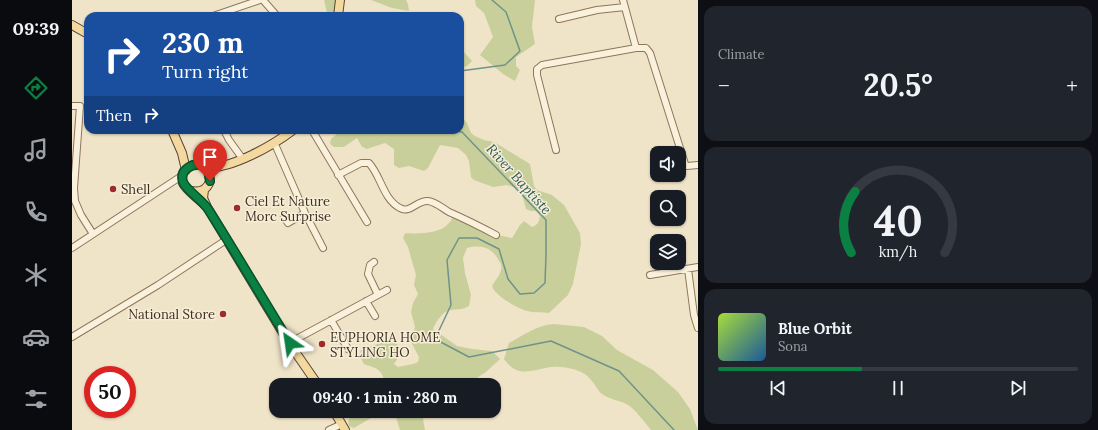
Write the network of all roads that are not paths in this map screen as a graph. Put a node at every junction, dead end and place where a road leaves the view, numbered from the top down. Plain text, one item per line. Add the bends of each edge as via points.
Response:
1 (261, 0) edge
2 (340, 0) edge
3 (624, 3) edge
4 (225, 12) edge
5 (273, 12) edge
6 (338, 12) edge
7 (559, 19) dead end
8 (72, 25) edge
9 (84, 32) edge
10 (636, 48) junction
11 (72, 106) edge
12 (174, 134) edge
13 (226, 134) edge
14 (287, 134) edge
15 (314, 134) edge
16 (274, 142) junction
17 (556, 150) dead end
18 (182, 154) junction
19 (242, 158) junction
20 (194, 164) junction
21 (698, 165) edge
22 (225, 166) junction
23 (206, 168) junction
24 (338, 175) junction
25 (184, 176) junction
26 (210, 178) junction
27 (204, 190) junction
28 (191, 191) junction
29 (207, 207) junction
30 (305, 213) junction
31 (284, 217) dead end
32 (366, 222) dead end
33 (93, 234) junction
34 (496, 234) dead end
35 (226, 240) junction
36 (72, 248) edge
37 (323, 248) dead end
38 (374, 262) dead end
39 (698, 267) edge
40 (688, 269) junction
41 (650, 275) dead end
42 (387, 290) dead end
43 (378, 295) junction
44 (366, 301) junction
45 (376, 316) dead end
46 (331, 320) junction
47 (698, 328) edge
48 (72, 337) edge
49 (290, 343) junction
50 (348, 349) dead end
51 (313, 378) edge
52 (338, 418) edge
53 (344, 427) edge
54 (329, 430) edge

1 - 4 street
1 - 5 street
2 - 6 main road
3 - 7 street
3 - 10 street
8 - 9 main road
10 - 17 street via 542,65 537,69
10 - 21 street via 646,48 650,53 685,164
11 - 33 street via 80,106 74,180 75,201
12 - 18 main road
13 - 19 street
14 - 16 main road
15 - 24 street
16 - 19 main road
16 - 30 street
18 - 20 main road
18 - 25 main road
19 - 22 main road
20 - 23 main road
20 - 25 main road
22 - 23 main road
22 - 26 main road
23 - 26 main road
24 - 32 street
24 - 34 street via 361,163 369,163 384,190 400,208 405,210 426,201 435,203
25 - 28 main road via 185,186
25 - 33 street
26 - 27 main road via 209,185
27 - 28 main road
27 - 29 main road via 203,198
28 - 29 main road
29 - 35 main road
30 - 31 street via 288,223
30 - 37 street
33 - 36 street
35 - 48 street
35 - 49 main road
38 - 43 street via 370,265 368,274
39 - 40 street
40 - 41 street
40 - 47 street
42 - 43 street
43 - 44 street
44 - 45 street
44 - 46 street
46 - 49 street
46 - 50 street
49 - 51 main road
52 - 53 main road
53 - 54 street

